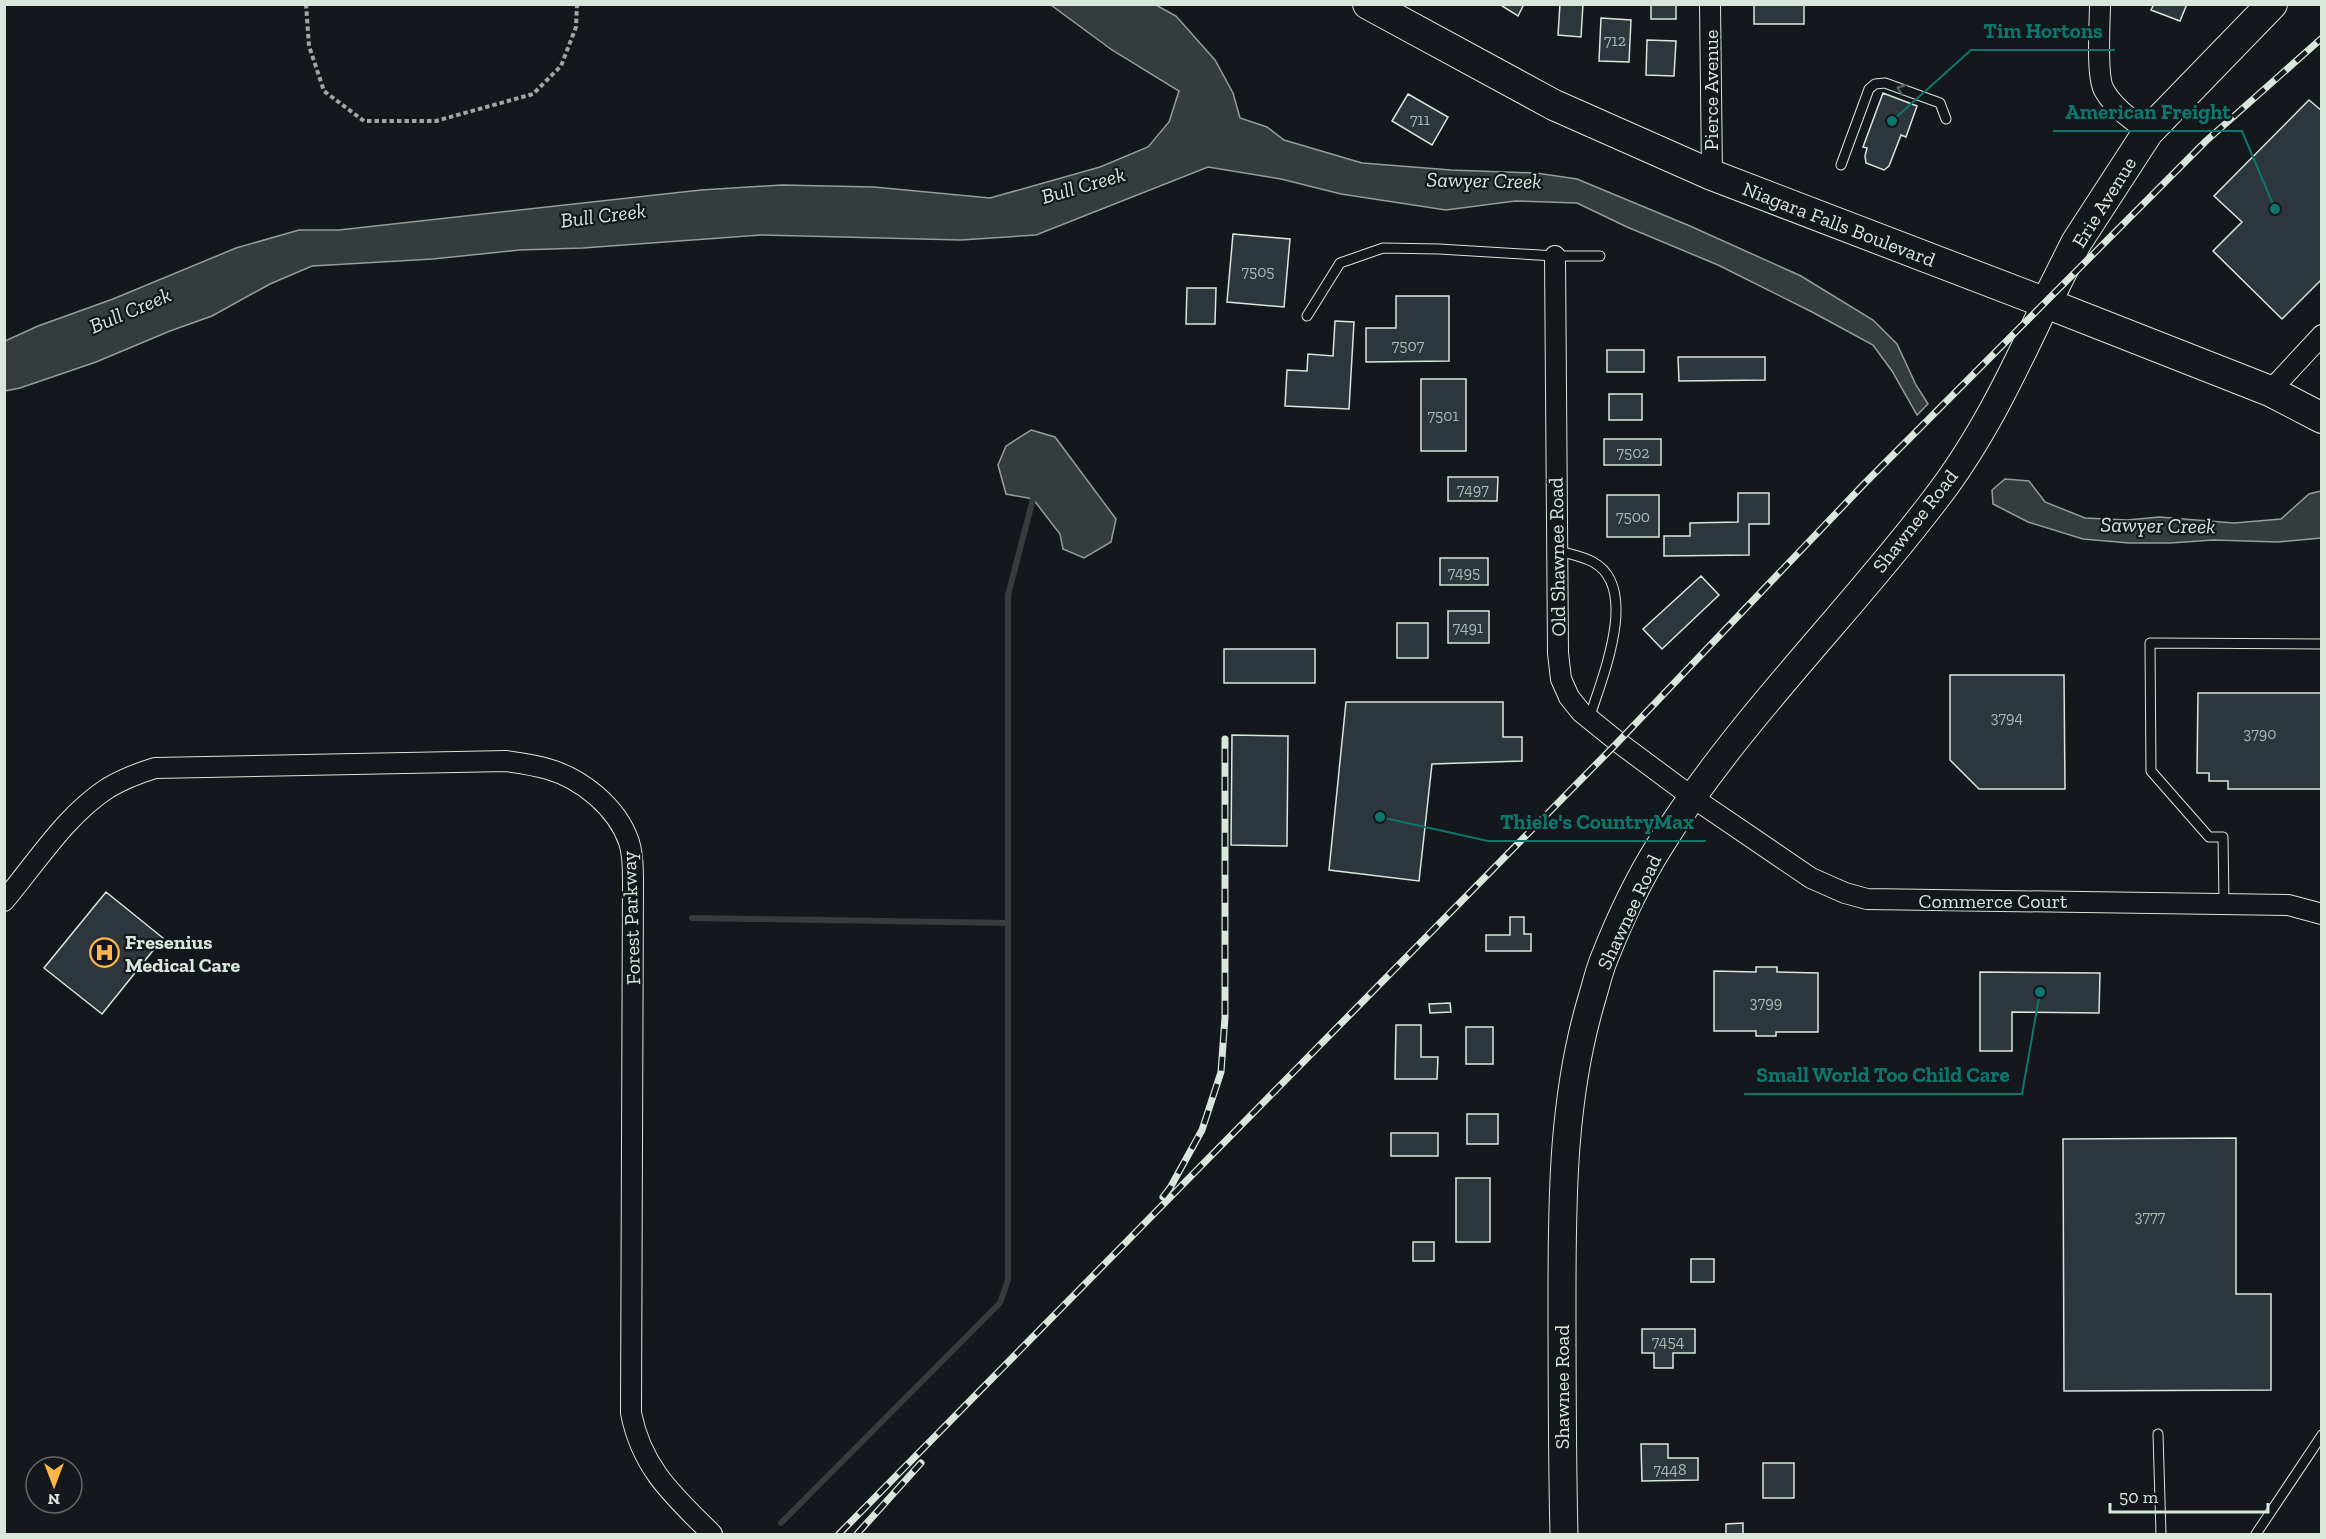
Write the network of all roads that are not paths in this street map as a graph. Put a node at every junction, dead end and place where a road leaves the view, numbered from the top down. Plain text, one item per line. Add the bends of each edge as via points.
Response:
1 (1368, 4) edge
2 (1710, 4) edge
3 (2100, 4) edge
4 (2272, 4) edge
5 (1946, 119) dead end
6 (2148, 132) junction
7 (1841, 165) dead end
8 (1712, 176) junction
9 (1555, 256) junction
10 (1600, 256) dead end
11 (2046, 303) junction
12 (1307, 316) dead end
13 (2322, 335) edge
14 (2270, 392) junction
15 (2322, 418) edge
16 (1557, 550) junction
17 (2322, 644) edge
18 (1589, 719) junction
19 (1692, 797) junction
20 (4, 901) edge
21 (2224, 902) junction
22 (2322, 914) edge
23 (2158, 1434) dead end
24 (2322, 1435) edge
25 (712, 1534) edge
26 (1564, 1534) edge
27 (2161, 1534) edge
28 (2256, 1534) edge

1 - 8 main road, Niagara Falls Boulevard via 1554,105
2 - 8 street, Pierce Avenue
3 - 6 street via 2102,88 2121,113
4 - 6 main road, Erie Avenue
5 -> 7 lane via 1940,103 1885,83 1875,84 1869,89
6 - 11 main road, Erie Avenue via 2076,243
8 - 11 main road, Niagara Falls Boulevard
9 - 10 lane
9 - 12 lane via 1383,248 1340,263
9 - 16 street, Old Shawnee Road
11 - 14 main road, Niagara Falls Boulevard
11 - 19 main road, Shawnee Road via 1998,402 1935,500
13 - 14 street
14 - 15 main road, Niagara Falls Boulevard
16 - 18 street, Old Shawnee Road via 1561,679 1569,697
16 - 18 lane via 1594,562 1610,578 1616,603 1614,643
17 - 21 lane via 2150,643 2151,771 2209,837 2223,837
18 - 19 street, Old Shawnee Road
19 - 21 street, Commerce Court via 1811,878 1867,898
19 - 26 main road, Shawnee Road via 1631,898 1603,961 1574,1069 1562,1202
20 - 25 street, Forest Parkway via 92,800 130,776 155,768 506,760 570,778 603,802 616,816 629,843 633,879 631,1413 635,1434 653,1471
21 - 22 street, Commerce Court via 2288,904
23 - 27 lane
24 - 28 lane

